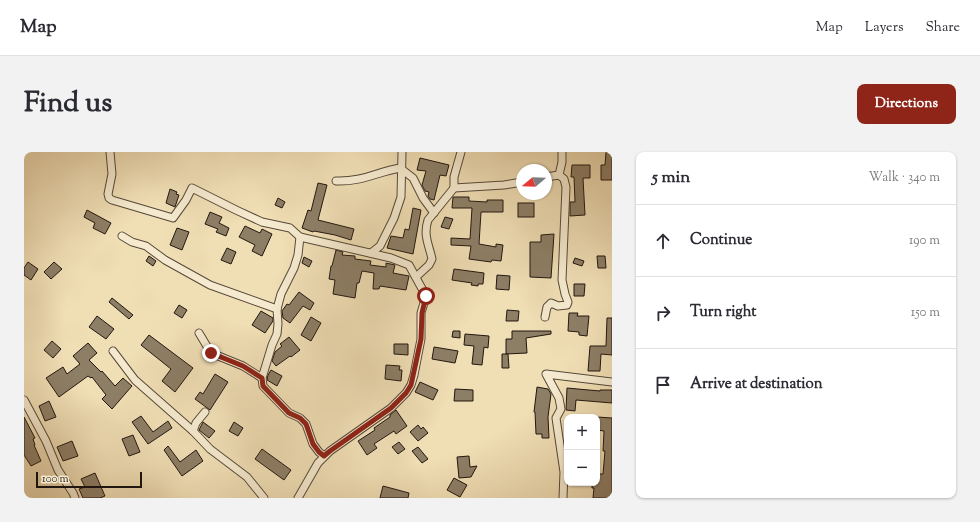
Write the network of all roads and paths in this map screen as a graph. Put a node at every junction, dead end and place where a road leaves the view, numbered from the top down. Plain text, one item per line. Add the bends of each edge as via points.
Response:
1 (110, 152) edge
2 (402, 152) edge
3 (461, 152) edge
4 (562, 152) edge
5 (400, 168) junction
6 (559, 175) junction
7 (552, 177) edge
8 (336, 181) dead end
9 (516, 183) edge
10 (454, 188) junction
11 (434, 212) junction
12 (122, 236) dead end
13 (300, 237) junction
14 (371, 253) junction
15 (416, 277) junction
16 (277, 309) junction
17 (545, 317) dead end
18 (199, 333) dead end
19 (112, 351) dead end
20 (262, 378) junction
21 (612, 382) edge
22 (24, 400) edge
23 (205, 412) dead end
24 (193, 431) junction
25 (324, 456) junction
26 (75, 498) edge
27 (264, 498) edge
28 (298, 498) edge
29 (563, 498) edge

1 - 13 street via 112,174 108,194 112,200 173,218 192,188 262,222 290,228
2 - 5 street
3 - 10 street via 454,177
4 - 6 street
5 - 8 street via 362,179
5 - 11 street via 413,178 423,198
5 - 14 street via 401,197 394,218 380,246
6 - 7 street
6 - 17 street via 564,179 566,187 562,280 568,302 562,306 551,303 547,307
9 - 10 street
10 - 11 street
11 - 15 street via 428,220 426,232 432,259
12 - 16 street via 146,246 165,260 210,285
13 - 14 street
13 - 16 street via 298,255
14 - 15 street via 409,265
15 - 25 street via 426,296 422,313 421,339 411,385 391,408
16 - 20 street via 276,334
18 - 20 street via 211,353 243,366
19 - 24 street via 136,380
20 - 25 street via 263,386 289,413 306,424 313,444
21 - 29 street via 546,374 559,398 560,409 556,418 564,472
22 - 26 street via 58,470
23 - 24 street
24 - 27 street via 210,449 247,477
25 - 28 street

